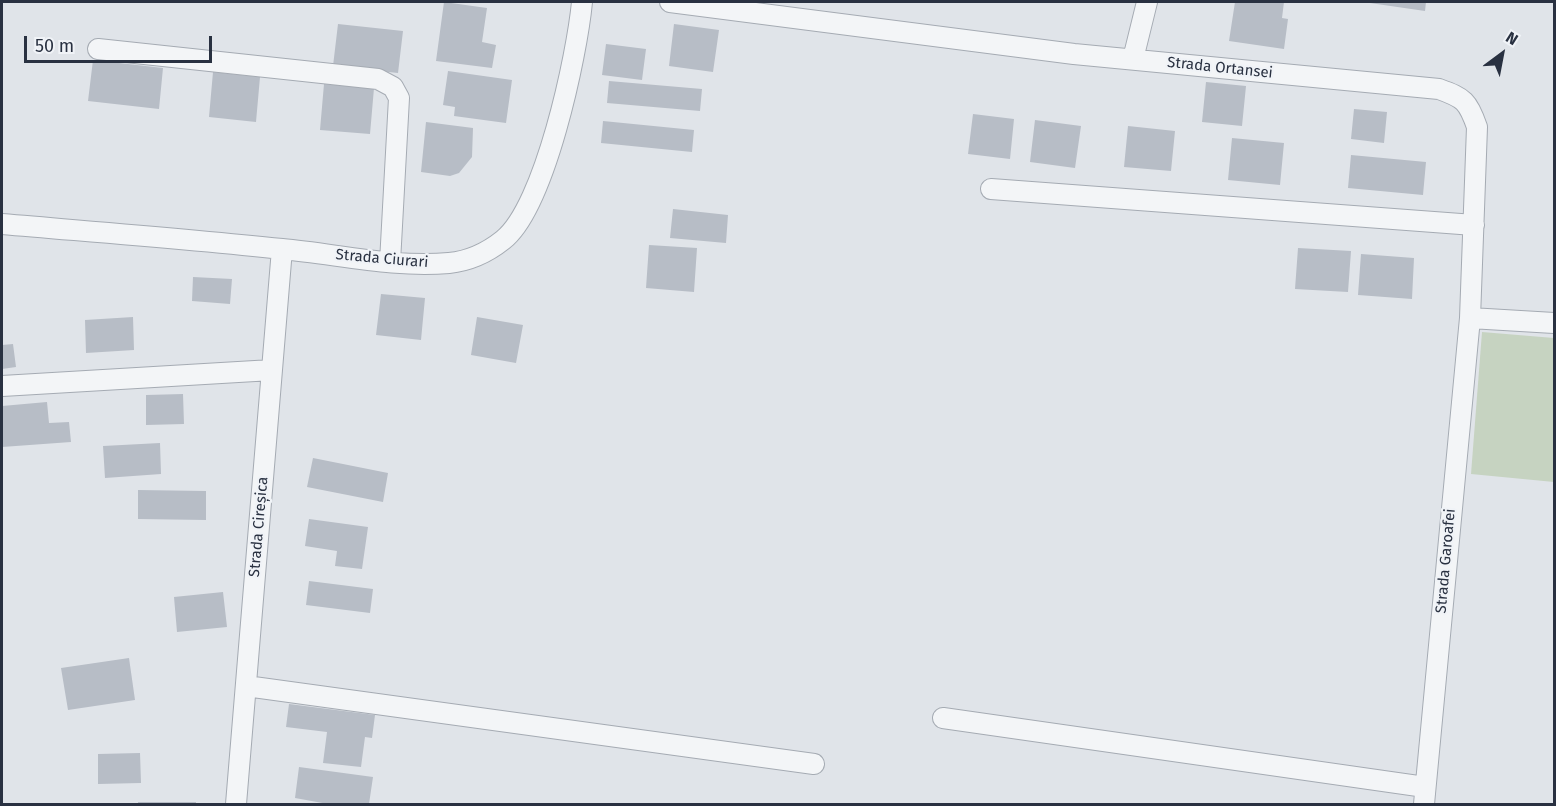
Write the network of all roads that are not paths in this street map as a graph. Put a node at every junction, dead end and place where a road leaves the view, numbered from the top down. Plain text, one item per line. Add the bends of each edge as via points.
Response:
1 (582, 2) edge
2 (670, 2) edge
3 (1147, 2) edge
4 (98, 50) dead end
5 (1134, 59) junction
6 (991, 189) dead end
7 (2, 224) edge
8 (1474, 225) junction
9 (282, 249) junction
10 (390, 262) junction
11 (1470, 318) junction
12 (1554, 323) edge
13 (272, 370) junction
14 (2, 386) edge
15 (246, 686) junction
16 (943, 718) dead end
17 (814, 764) dead end
18 (1424, 796) edge
19 (236, 804) edge

1 - 10 street, Strada Ciurari via 552,141 520,220 505,239 471,259 434,264
2 - 5 street, Strada Ortansei
3 - 5 street
4 - 10 street via 378,79 393,87 399,98
5 - 8 street, Strada Ortansei via 1439,89 1462,97 1477,127
6 - 8 street
7 - 9 street, Strada Ciurari
8 - 11 street, Strada Ortansei
9 - 10 street, Strada Ciurari
9 - 13 street, Strada Cireșica
11 - 12 street
11 - 18 street, Strada Garoafei
13 - 14 street
13 - 15 street, Strada Cireșica
15 - 17 street
15 - 19 street, Strada Cireșica
16 - 18 street

